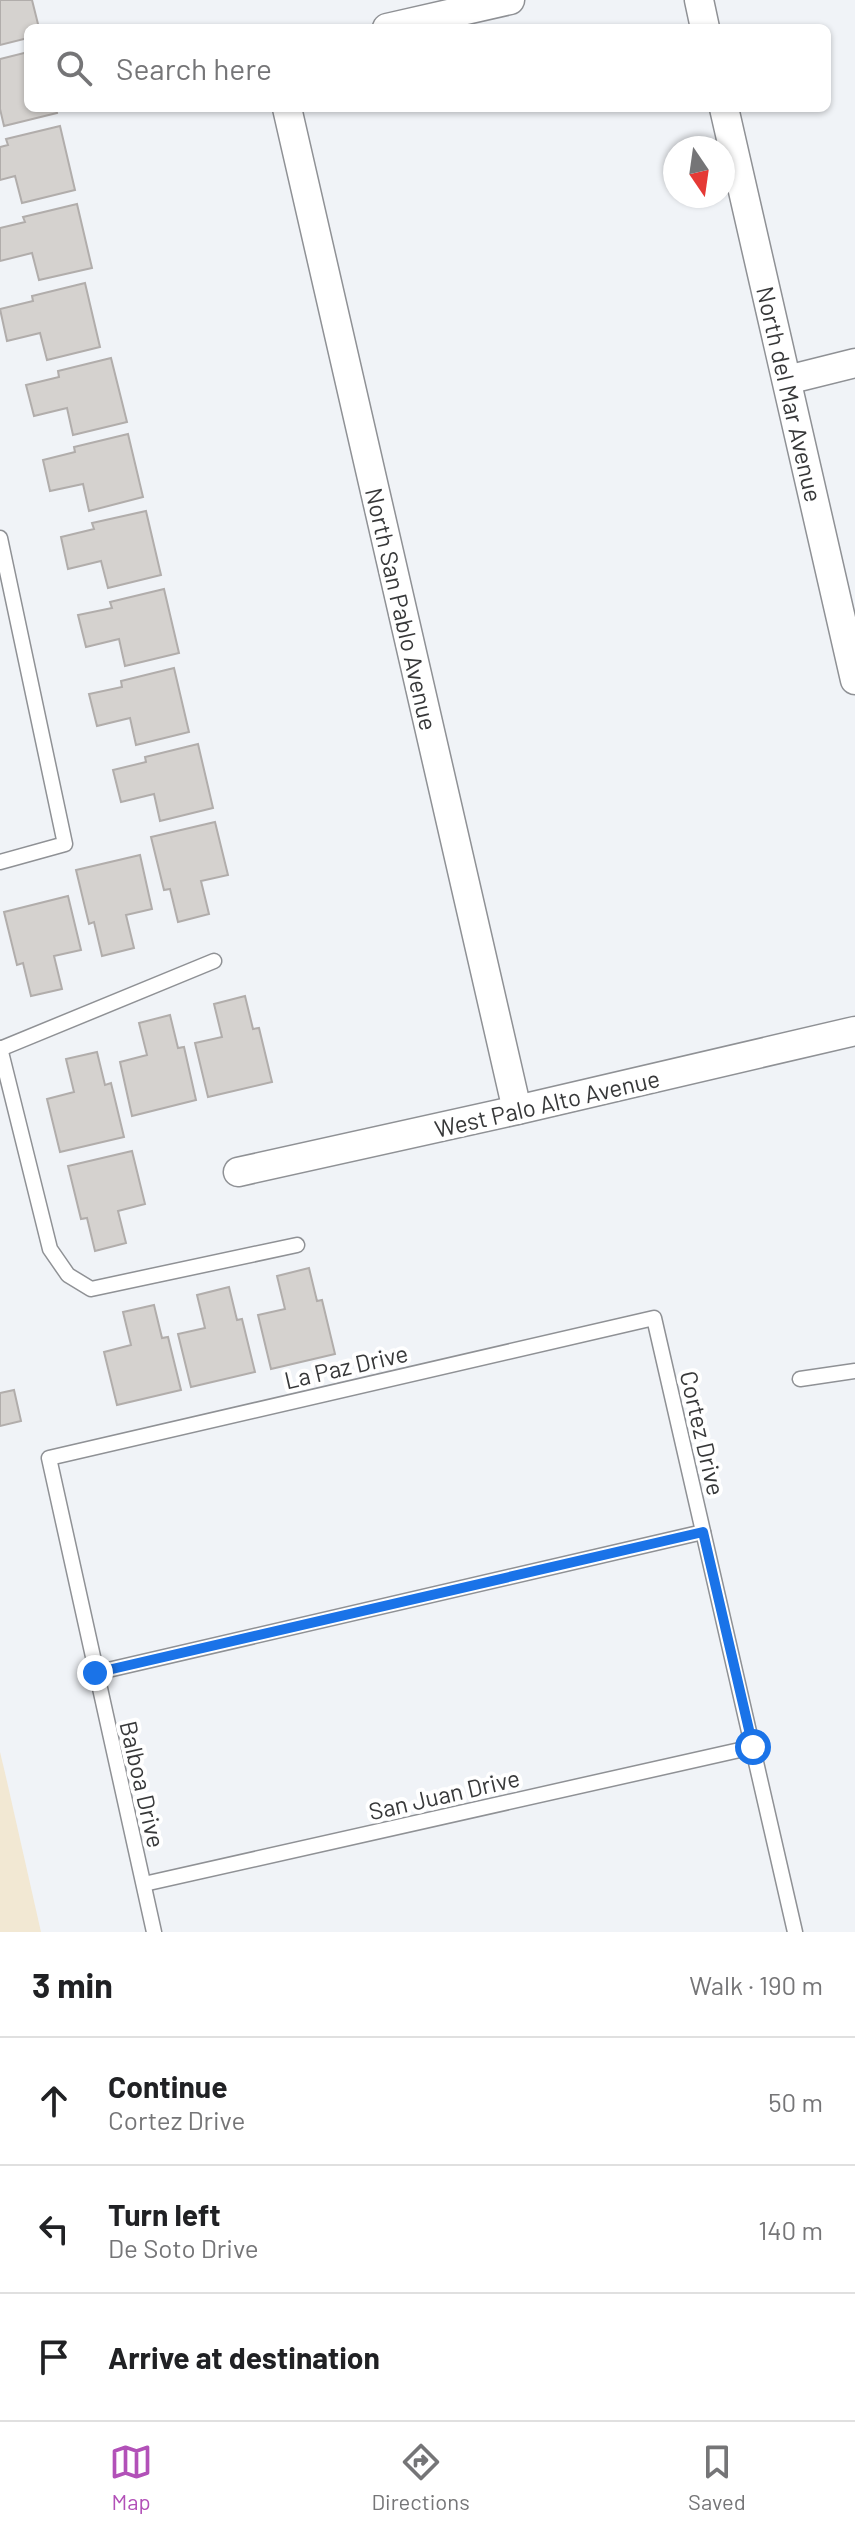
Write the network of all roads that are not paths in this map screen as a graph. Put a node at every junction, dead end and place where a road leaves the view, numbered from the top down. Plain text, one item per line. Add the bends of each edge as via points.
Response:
1 (510, 0) edge
2 (699, 0) edge
3 (405, 24) edge
4 (704, 24) edge
5 (288, 112) edge
6 (725, 112) edge
7 (855, 363) edge
8 (787, 380) junction
9 (0, 538) edge
10 (855, 680) edge
11 (0, 862) edge
12 (214, 961) dead end
13 (855, 1031) edge
14 (0, 1049) edge
15 (517, 1110) junction
16 (238, 1172) dead end
17 (297, 1245) dead end
18 (654, 1318) joint
19 (855, 1371) edge
20 (800, 1379) dead end
21 (49, 1458) joint
22 (703, 1532) junction
23 (95, 1673) junction
24 (753, 1747) junction
25 (144, 1884) junction
26 (154, 1932) edge
27 (795, 1932) edge

1 - 3 street
2 - 4 street
5 - 15 street, North San Pablo Avenue
6 - 8 street, North del Mar Avenue
7 - 8 street
8 - 10 street, North del Mar Avenue
9 - 11 lane via 65,844
12 - 14 lane
13 - 15 street, West Palo Alto Avenue
14 - 17 lane via 50,1249 68,1275 91,1289
15 - 16 street, West Palo Alto Avenue
18 - 21 lane, La Paz Drive
18 - 22 lane, Cortez Drive
19 - 20 lane
21 - 23 lane, Balboa Drive
22 - 23 lane
22 - 24 lane, Cortez Drive
23 - 25 lane, Balboa Drive
24 - 25 lane, San Juan Drive
24 - 27 lane, Cortez Drive
25 - 26 lane, Balboa Drive

